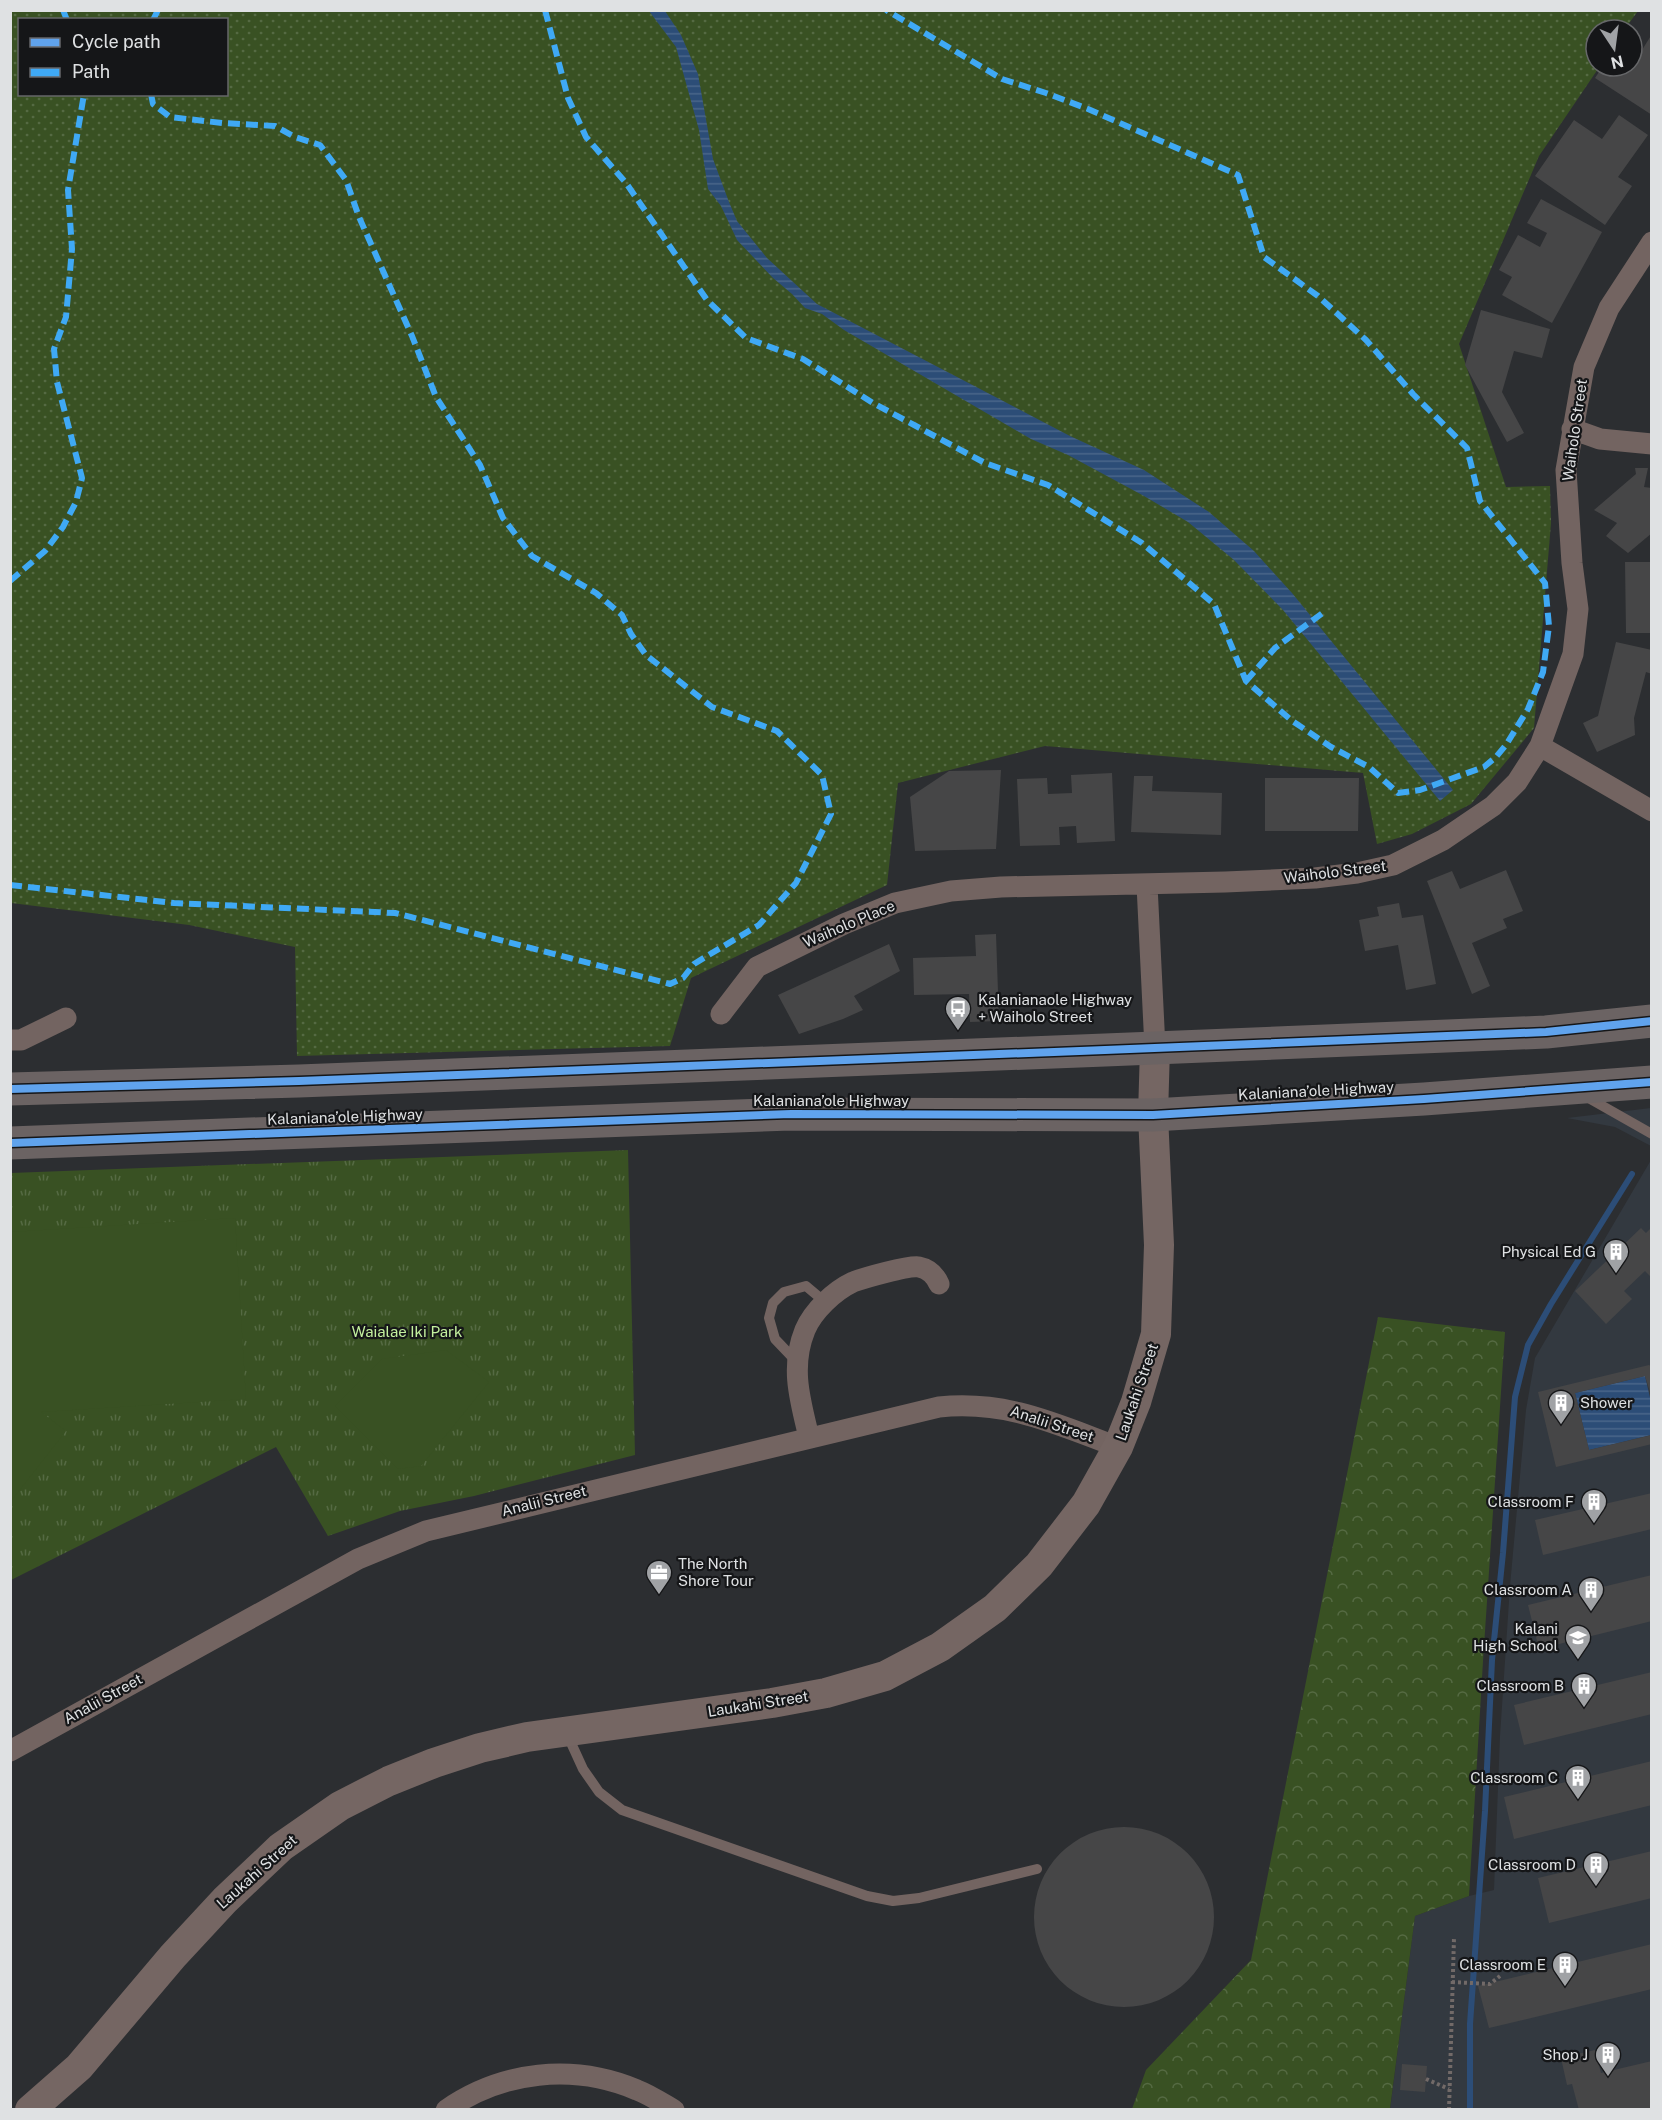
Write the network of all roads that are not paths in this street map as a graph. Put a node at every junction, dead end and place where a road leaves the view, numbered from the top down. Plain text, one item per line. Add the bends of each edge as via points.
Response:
1 (1652, 242) edge
2 (1572, 429) junction
3 (1652, 444) edge
4 (1540, 746) junction
5 (1652, 811) edge
6 (1148, 885) junction
7 (721, 1014) dead end
8 (66, 1018) dead end
9 (1652, 1021) edge
10 (10, 1040) edge
11 (1155, 1048) junction
12 (1652, 1082) edge
13 (1572, 1088) junction
14 (10, 1089) edge
15 (1153, 1115) junction
16 (1652, 1134) edge
17 (10, 1143) edge
18 (939, 1284) dead end
19 (825, 1302) junction
20 (796, 1361) junction
21 (809, 1437) junction
22 (1118, 1447) junction
23 (566, 1731) junction
24 (10, 1751) edge
25 (1037, 1869) dead end
26 (30, 2109) edge
27 (446, 2109) edge
28 (674, 2109) edge

1 - 2 street, Waiholo Street via 1609,308 1584,368
2 - 3 street via 1600,439
2 - 4 street, Waiholo Street via 1566,470 1578,609 1573,654
4 - 5 street
4 - 6 street, Waiholo Street via 1517,782 1493,806 1443,840 1393,865 1314,878
6 - 7 street, Waiholo Place via 1001,887 951,891 895,903 834,928 758,967
6 - 11 street
8 - 10 street via 21,1040
9 - 11 highway via 1546,1032
11 - 14 highway
11 - 15 street, Laukahi Street
12 - 13 highway, Kalaniana’ole Highway
13 - 15 highway, Kalaniana’ole Highway
13 - 16 lane
15 - 17 highway, Kalaniana’ole Highway via 791,1113
15 - 22 street, Laukahi Street via 1159,1245 1156,1334
18 - 19 street via 930,1271 914,1266 852,1283
19 - 20 street via 806,1329
19 - 20 lane via 806,1286 784,1292 774,1303 769,1318 775,1339
20 - 21 street via 798,1394
21 - 22 street, Analii Street via 929,1409 981,1405 1023,1413
21 - 24 street, Analii Street via 462,1521 391,1544
22 - 23 street, Laukahi Street via 1086,1504 1039,1565 995,1608 940,1647 885,1676 772,1703
23 - 25 lane via 583,1769 599,1792 622,1810 867,1896 893,1901 919,1898
23 - 26 street, Laukahi Street via 480,1748 434,1763 340,1806 281,1846 173,1956 79,2067
27 - 28 street via 502,2081 538,2075 610,2081

